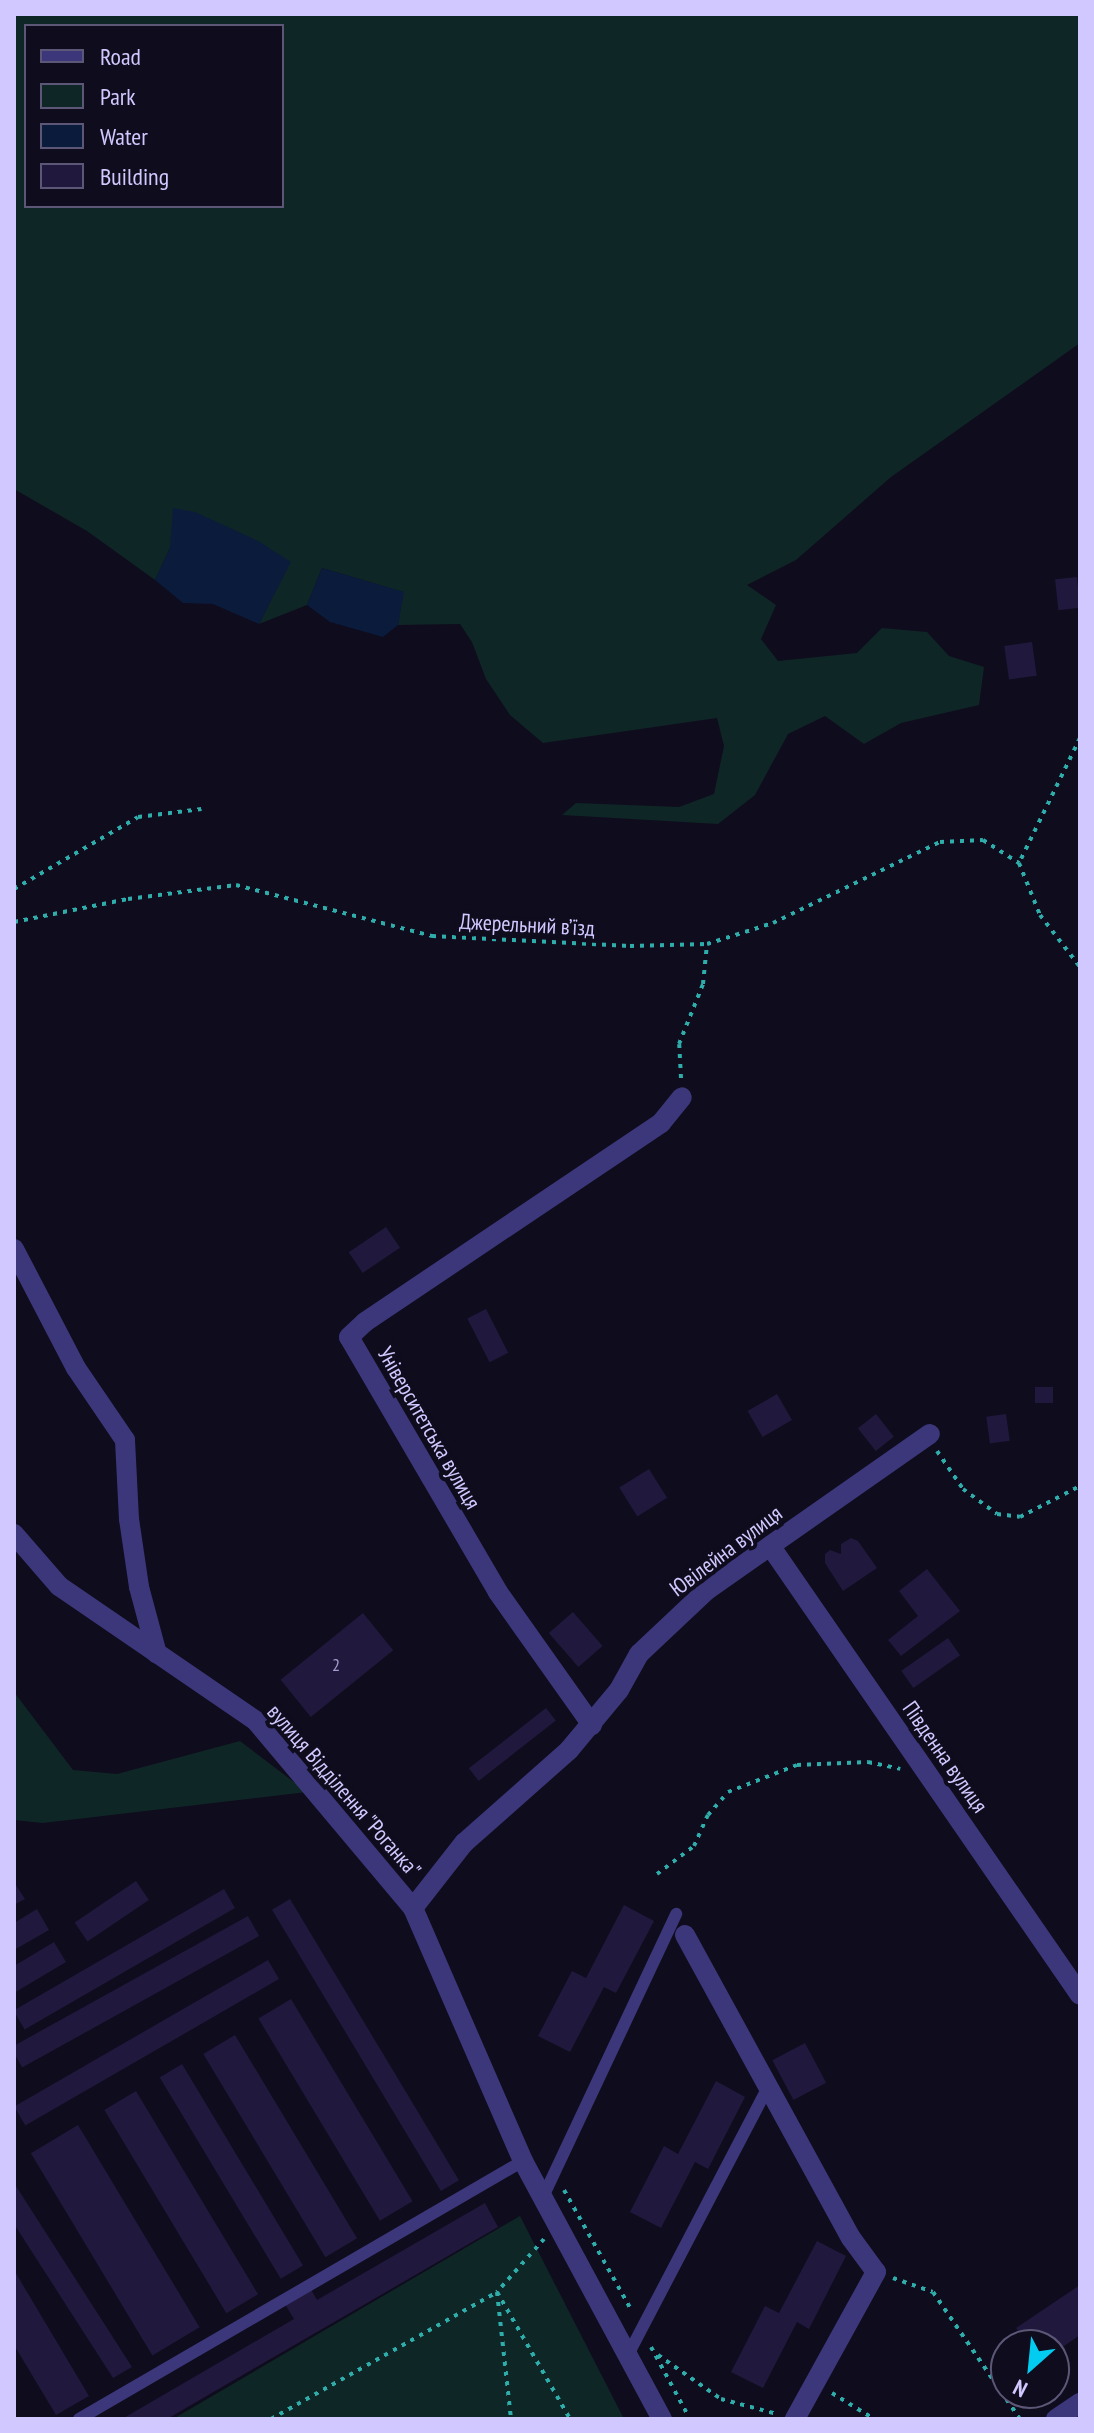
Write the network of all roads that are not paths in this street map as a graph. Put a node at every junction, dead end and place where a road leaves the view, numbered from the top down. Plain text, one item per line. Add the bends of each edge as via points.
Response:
1 (682, 1097) road end
2 (14, 1249) edge
3 (930, 1434) road end
4 (14, 1534) edge
5 (771, 1547) junction
6 (157, 1654) junction
7 (592, 1725) junction
8 (413, 1908) junction
9 (676, 1914) dead end
10 (685, 1935) dead end
11 (1080, 1995) edge
12 (769, 2085) junction
13 (523, 2161) junction
14 (543, 2197) junction
15 (629, 2353) junction
16 (1080, 2403) edge
17 (796, 2418) edge
18 (79, 2419) edge
19 (662, 2419) edge
20 (1056, 2419) edge

1 - 7 street, Університетська вулиця via 661,1123 349,1337 498,1592
2 - 6 street via 76,1368 125,1440 139,1587
3 - 5 street, Ювілейна вулиця
4 - 6 street, вулиця Відділення "Роганка" via 59,1586
5 - 7 street, Ювілейна вулиця via 707,1590 639,1654
5 - 11 street, Південна вулиця
6 - 8 street, вулиця Відділення "Роганка" via 256,1721
7 - 8 street, Ювілейна вулиця via 464,1843
8 - 13 street, вулиця Відділення "Роганка"
9 - 14 lane
10 - 12 street
12 - 15 lane
12 - 17 street via 851,2238 876,2272
13 - 14 street, вулиця Відділення "Роганка"
13 - 18 lane
14 - 15 street, вулиця Відділення "Роганка"
15 - 19 street, вулиця Відділення "Роганка"
16 - 20 street

